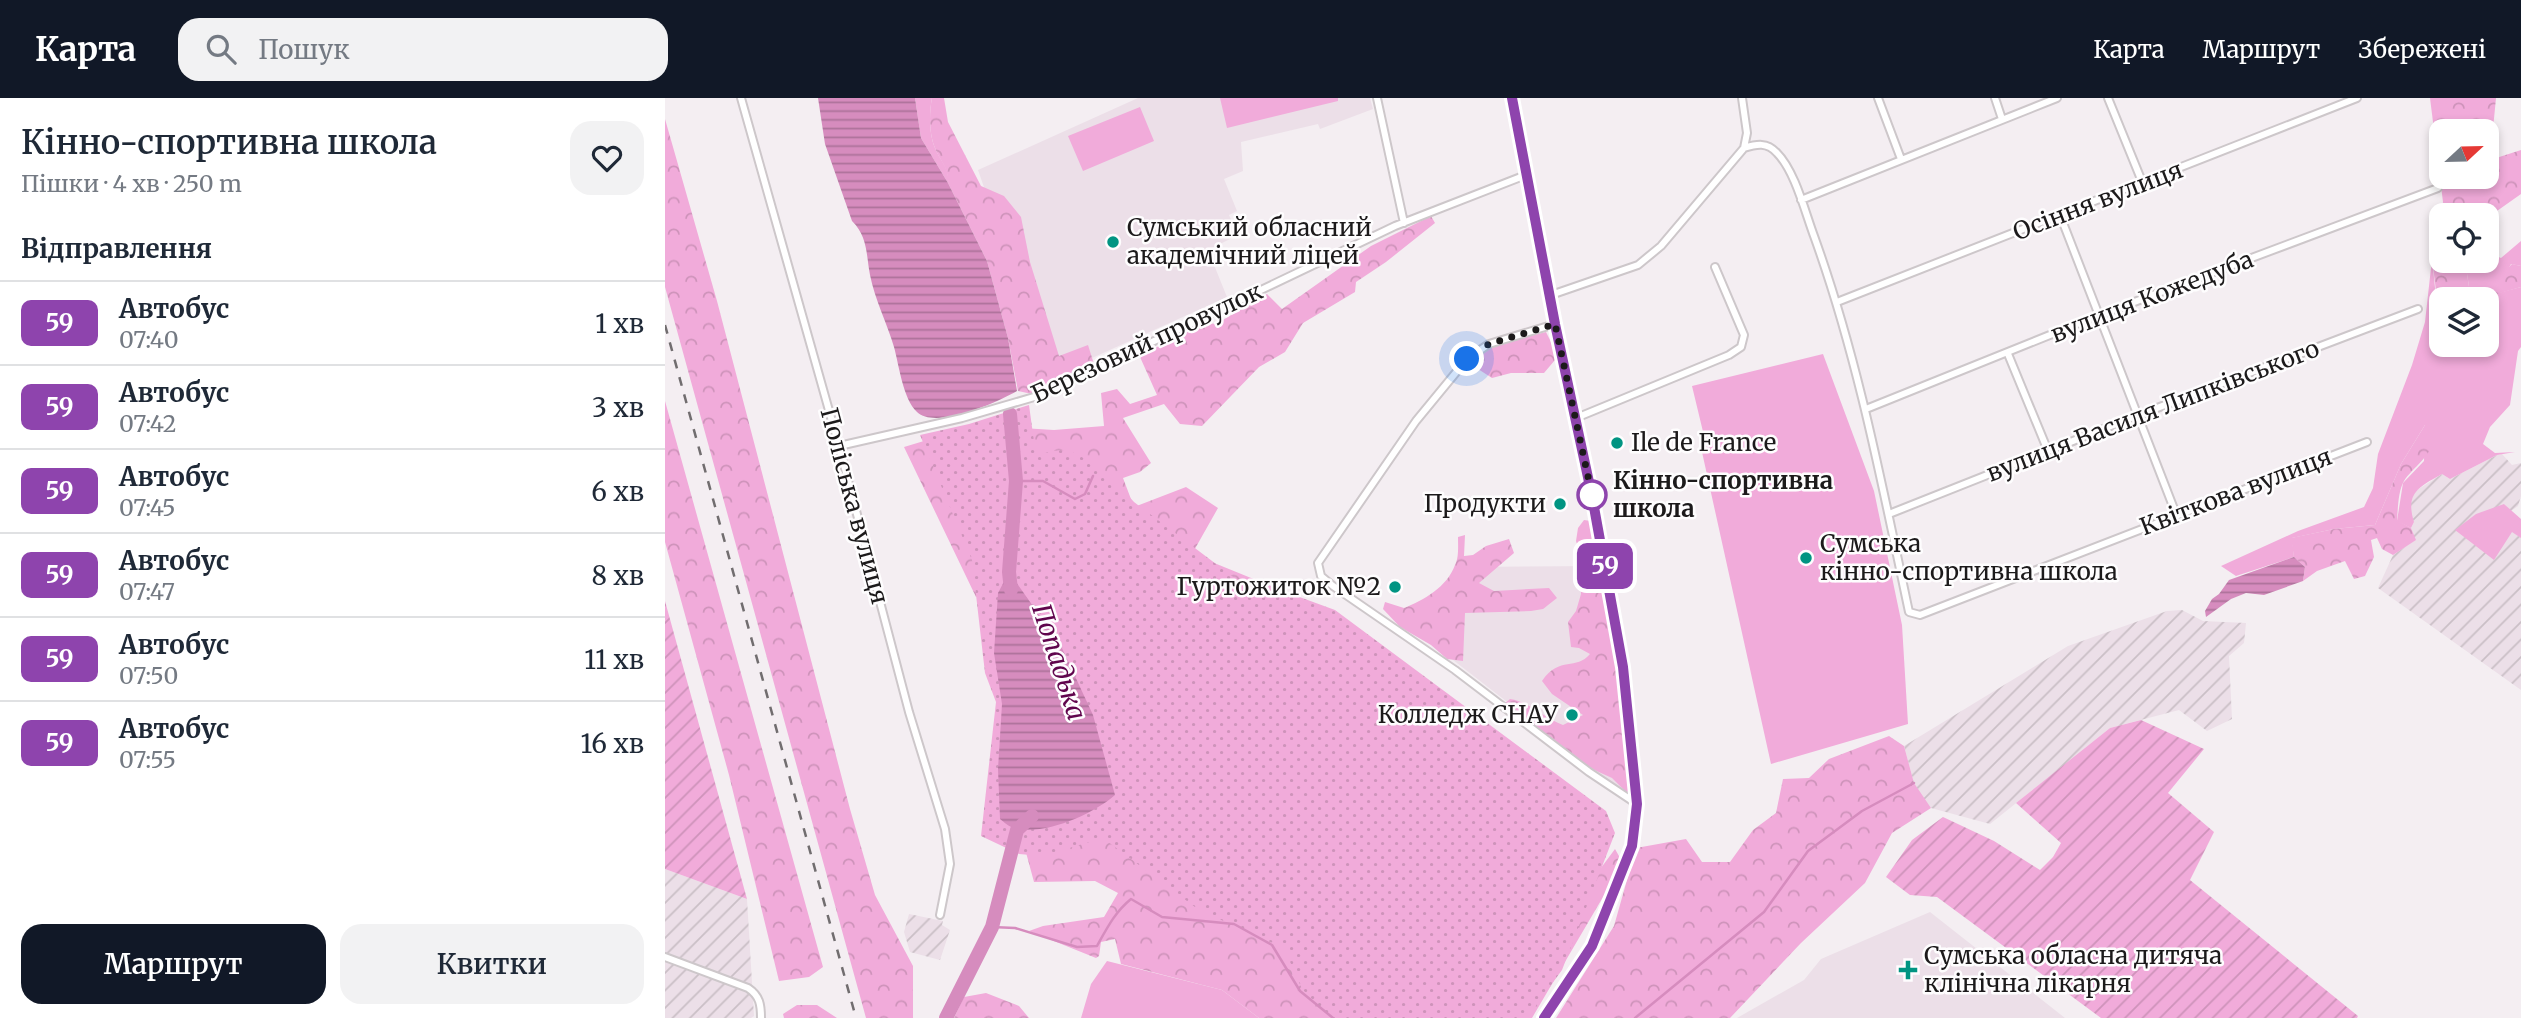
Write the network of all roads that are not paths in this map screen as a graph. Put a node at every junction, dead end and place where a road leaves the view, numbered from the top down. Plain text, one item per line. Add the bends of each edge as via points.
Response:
1 (741, 98) edge
2 (1377, 98) edge
3 (1512, 98) edge
4 (1742, 98) edge
5 (1878, 98) edge
6 (1995, 98) edge
7 (2057, 98) edge
8 (2109, 98) edge
9 (2357, 98) edge
10 (2002, 119) junction
11 (1744, 148) junction
12 (1901, 159) junction
13 (1526, 175) junction
14 (2143, 184) junction
15 (2435, 189) edge
16 (1801, 200) junction
17 (2060, 215) junction
18 (1404, 223) junction
19 (1716, 267) dead end
20 (1551, 295) junction
21 (1837, 302) junction
22 (2418, 309) dead end
23 (2097, 316) junction
24 (1555, 324) junction
25 (2008, 354) junction
26 (1866, 408) junction
27 (2136, 416) junction
28 (1576, 418) junction
29 (2367, 442) dead end
30 (839, 446) junction
31 (2048, 451) junction
32 (1889, 514) junction
33 (2176, 514) junction
34 (1637, 804) junction
35 (940, 915) dead end
36 (665, 957) edge
37 (761, 1018) edge
38 (1544, 1018) edge

1 - 30 street, Поліська вулиця
2 - 18 street
3 - 13 street
4 - 11 street via 1747,133
5 - 12 street
6 - 10 street
7 - 10 street
8 - 14 street
9 - 14 street, Осіння вулиця
10 - 12 street
11 - 16 street via 1758,144 1778,154
11 - 20 street via 1661,246 1638,265
12 - 16 street
13 - 18 street, Березовий провулок
13 - 20 street
14 - 17 street, Осіння вулиця
15 - 23 street, вулиця Кожедуба
16 - 21 street
17 - 21 street, Осіння вулиця
17 - 23 street
18 - 30 street, Березовий провулок via 1041,395
19 - 28 street via 1744,335 1741,347
20 - 24 street
21 - 26 street
22 - 27 street, вулиця Василя Липківського
23 - 25 street, вулиця Кожедуба
23 - 27 street
24 - 28 street
24 - 34 street via 1489,344 1467,359 1409,431 1318,563 1321,576 1333,586
25 - 26 street, вулиця Кожедуба
25 - 31 street
26 - 32 street
27 - 31 street, вулиця Василя Липківського
27 - 33 street
28 - 34 street via 1623,667
29 - 33 street, Квіткова вулиця
30 - 35 street, Поліська вулиця via 945,829 950,864
31 - 32 street, вулиця Василя Липківського
32 - 33 street, Квіткова вулиця via 1909,612 1920,615
34 - 38 street via 1632,846 1592,946
36 - 37 street via 755,992

